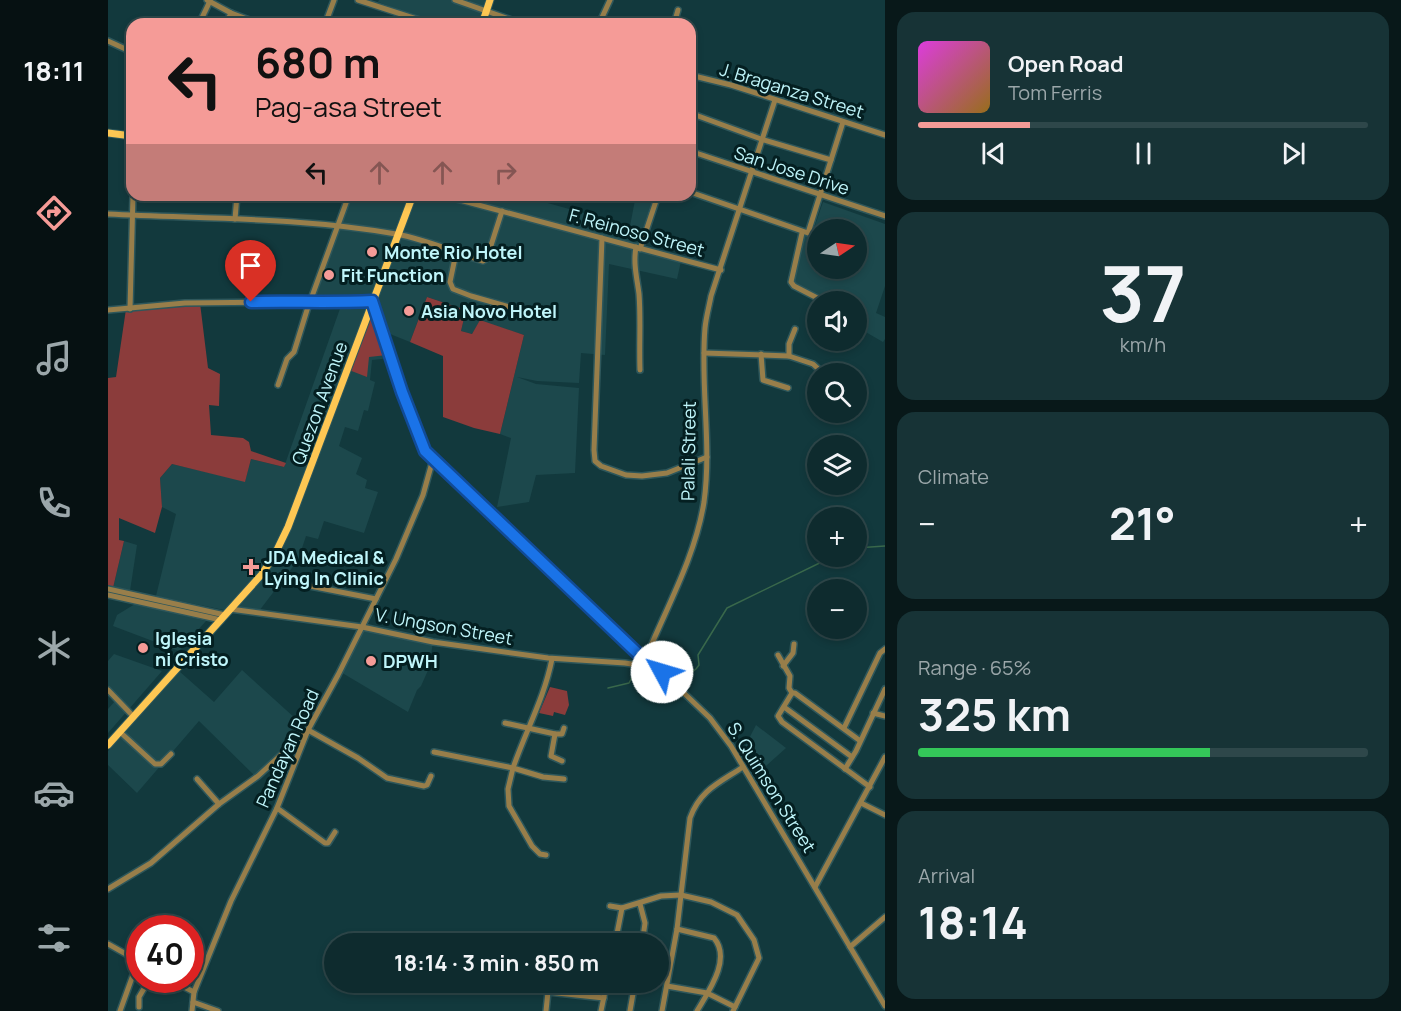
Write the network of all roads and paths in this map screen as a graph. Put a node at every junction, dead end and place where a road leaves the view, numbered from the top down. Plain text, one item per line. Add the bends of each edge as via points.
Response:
1 (334, 0) edge
2 (358, 0) edge
3 (455, 0) edge
4 (490, 0) edge
5 (610, 0) edge
6 (208, 1) edge
7 (678, 10) dead end
8 (487, 11) junction
9 (231, 13) junction
10 (201, 18) edge
11 (229, 18) edge
12 (244, 18) edge
13 (327, 18) edge
14 (414, 18) edge
15 (484, 18) edge
16 (507, 18) edge
17 (602, 18) edge
18 (676, 18) edge
19 (108, 41) edge
20 (126, 49) edge
21 (696, 77) edge
22 (775, 100) junction
23 (696, 115) edge
24 (843, 122) junction
25 (108, 133) edge
26 (126, 135) edge
27 (885, 135) edge
28 (761, 139) junction
29 (696, 153) edge
30 (831, 160) junction
31 (752, 173) junction
32 (696, 194) edge
33 (820, 195) junction
34 (133, 201) edge
35 (236, 201) edge
36 (347, 201) edge
37 (410, 201) edge
38 (464, 201) edge
39 (656, 201) edge
40 (502, 211) junction
41 (740, 211) junction
42 (108, 214) edge
43 (132, 215) junction
44 (885, 216) edge
45 (235, 219) junction
46 (339, 225) junction
47 (802, 233) junction
48 (399, 235) junction
49 (602, 238) junction
50 (638, 248) junction
51 (456, 253) junction
52 (721, 270) junction
53 (807, 293) edge
54 (372, 301) junction
55 (309, 303) junction
56 (130, 309) junction
57 (108, 310) edge
58 (524, 311) dead end
59 (795, 329) dead end
60 (704, 353) junction
61 (761, 354) junction
62 (789, 356) junction
63 (810, 363) edge
64 (640, 370) dead end
65 (278, 385) dead end
66 (788, 388) dead end
67 (707, 457) junction
68 (433, 459) junction
69 (310, 586) dead end
70 (108, 589) edge
71 (108, 596) edge
72 (140, 599) junction
73 (376, 599) junction
74 (168, 602) junction
75 (195, 607) junction
76 (166, 609) junction
77 (194, 614) junction
78 (225, 615) junction
79 (362, 627) junction
80 (794, 644) dead end
81 (885, 649) edge
82 (778, 655) dead end
83 (552, 659) junction
84 (645, 660) junction
85 (783, 666) junction
86 (653, 668) junction
87 (885, 689) edge
88 (108, 690) edge
89 (792, 693) junction
90 (784, 707) junction
91 (873, 713) junction
92 (133, 716) junction
93 (885, 716) edge
94 (505, 723) dead end
95 (528, 728) junction
96 (564, 728) dead end
97 (844, 728) junction
98 (308, 730) junction
99 (120, 732) junction
100 (555, 734) junction
101 (859, 740) junction
102 (108, 745) edge
103 (434, 752) dead end
104 (171, 754) dead end
105 (852, 757) junction
106 (885, 757) edge
107 (562, 761) dead end
108 (742, 767) junction
109 (513, 768) junction
110 (845, 769) junction
111 (431, 776) dead end
112 (196, 779) dead end
113 (564, 779) dead end
114 (870, 787) junction
115 (861, 803) junction
116 (219, 804) junction
117 (277, 808) junction
118 (885, 815) edge
119 (335, 832) dead end
120 (546, 855) dead end
121 (815, 887) junction
122 (108, 889) edge
123 (681, 895) junction
124 (640, 904) junction
125 (610, 906) dead end
126 (622, 908) junction
127 (885, 917) edge
128 (677, 929) junction
129 (617, 933) edge
130 (644, 933) edge
131 (108, 944) edge
132 (850, 948) junction
133 (126, 954) edge
134 (204, 967) edge
135 (669, 975) edge
136 (669, 986) edge
137 (127, 993) edge
138 (141, 993) edge
139 (194, 993) edge
140 (548, 993) edge
141 (557, 993) edge
142 (605, 993) edge
143 (633, 993) edge
144 (666, 993) edge
145 (707, 993) junction
146 (604, 998) junction
147 (193, 1002) junction
148 (885, 1006) edge
149 (139, 1007) dead end
150 (734, 1009) edge
151 (120, 1011) edge
152 (192, 1011) edge
153 (218, 1011) edge
154 (546, 1011) edge
155 (601, 1011) edge
156 (630, 1011) edge
157 (662, 1011) edge
158 (697, 1011) edge

1 - 13 street
2 - 14 street
3 - 8 street
4 - 8 main road
5 - 17 street
6 - 9 street
6 - 10 street
7 - 18 street
8 - 15 main road
8 - 16 street
9 - 11 street
9 - 12 street
19 - 20 street
21 - 22 street, J. Braganza Street
22 - 24 street, J. Braganza Street
22 - 28 street, Palali Street
23 - 28 street
24 - 27 street, J. Braganza Street
24 - 30 street
25 - 26 main road
28 - 30 street
28 - 31 street, Palali Street
29 - 31 street, San Jose Drive
30 - 33 street
31 - 33 street, San Jose Drive
31 - 41 street, Palali Street
32 - 41 street
33 - 44 street, San Jose Drive
33 - 47 street via 810,232
34 - 43 street
35 - 45 street
36 - 46 street
37 - 48 main road, Quezon Avenue
38 - 40 street, F. Reinoso Street
39 - 50 street
40 - 49 street, F. Reinoso Street
40 - 51 street via 486,260
41 - 47 street
41 - 52 street, Palali Street
42 - 43 street
43 - 45 street
43 - 56 street
45 - 46 street
46 - 48 street
46 - 55 street
47 - 53 street via 791,282
48 - 51 street
48 - 54 main road, Quezon Avenue
49 - 50 street, F. Reinoso Street
49 - 67 street via 595,461 626,475 642,476 667,472
50 - 52 street, F. Reinoso Street
50 - 64 street via 634,263 639,292
51 - 58 street via 450,282 453,289
52 - 60 street, Palali Street via 711,296
54 - 55 street
54 - 68 street, S. Quimson Street via 417,431
54 - 78 main road, Quezon Avenue via 280,544 262,574
55 - 56 street via 185,303
55 - 65 street via 294,352 287,359
56 - 57 street
59 - 62 street
60 - 61 street
60 - 67 street, Palali Street
61 - 62 street
61 - 66 street via 763,380
62 - 63 street
67 - 84 street, Palali Street via 704,502 692,550
68 - 73 street, Pandayan Road via 414,519
68 - 84 street, S. Quimson Street
69 - 73 street
70 - 72 street
71 - 72 street
72 - 74 street
72 - 76 street
73 - 79 street, Pandayan Road
74 - 75 street
74 - 76 street
75 - 77 street
75 - 78 street
76 - 77 street
77 - 78 street
78 - 79 street, V. Ungson Street
78 - 92 main road, Quezon Avenue
79 - 83 street, V. Ungson Street
79 - 98 street, Pandayan Road
80 - 85 street via 793,653
81 - 97 street
82 - 85 street
83 - 86 street, V. Ungson Street
83 - 95 street via 543,695
84 - 86 street, S. Quimson Street
85 - 89 street via 790,676
86 - 108 street, S. Quimson Street via 710,718
87 - 91 street
88 - 92 street
89 - 90 street
89 - 97 street
90 - 105 street
90 - 110 street via 779,719
91 - 93 street
91 - 101 street
92 - 99 main road, Quezon Avenue
94 - 95 street
95 - 100 street
95 - 109 street
96 - 100 street via 562,734
97 - 101 street
98 - 111 street via 387,778 424,786
98 - 116 street via 258,776
98 - 117 street, Pandayan Road
99 - 102 main road, Quezon Avenue
99 - 104 street via 155,764 161,764
100 - 107 street via 551,756
101 - 105 street
103 - 109 street
105 - 110 street
106 - 114 street
108 - 121 street, S. Quimson Street
108 - 123 street via 694,805
109 - 113 street
109 - 120 street via 509,806 532,846
110 - 114 street
112 - 116 street
114 - 115 street
115 - 118 street
115 - 121 street
116 - 122 street via 151,863
117 - 119 street via 325,843
117 - 134 street, Pandayan Road via 231,900
121 - 132 street, S. Quimson Street
123 - 124 street via 661,896
123 - 128 street
123 - 150 street via 732,912 754,940 758,963
124 - 126 street
124 - 130 street
125 - 126 street
126 - 129 street
127 - 132 street
128 - 135 street
128 - 145 street via 714,938 719,947 721,960
131 - 133 street
132 - 148 street, S. Quimson Street
136 - 145 street
137 - 151 street
138 - 149 street
139 - 147 street, Pandayan Road
140 - 154 street
141 - 146 street
142 - 146 street
143 - 156 street
144 - 157 street
145 - 150 street
145 - 158 street
146 - 155 street
147 - 152 street, Pandayan Road
147 - 153 street

